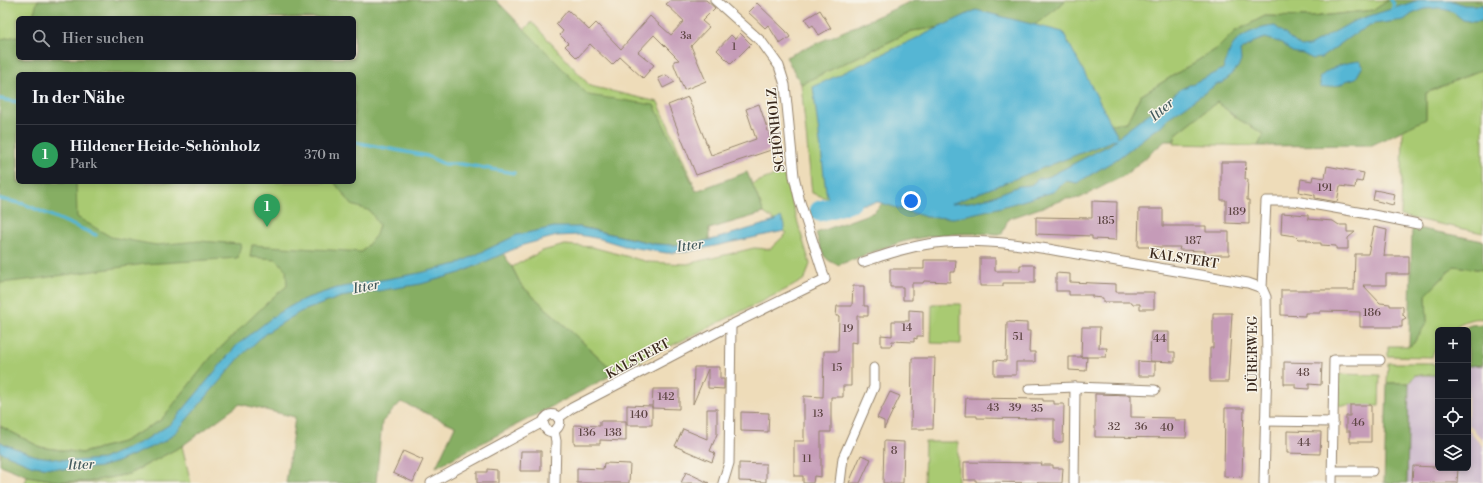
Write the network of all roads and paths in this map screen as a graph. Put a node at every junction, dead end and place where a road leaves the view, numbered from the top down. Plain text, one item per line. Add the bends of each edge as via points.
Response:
1 (715, 0) edge
2 (1418, 224) dead end
3 (863, 262) dead end
4 (825, 279) joint
5 (1262, 288) junction
6 (731, 325) junction
7 (1380, 360) dead end
8 (874, 368) dead end
9 (1075, 387) junction
10 (1029, 389) dead end
11 (1155, 390) dead end
12 (558, 418) junction
13 (1265, 421) junction
14 (543, 422) junction
15 (1333, 422) junction
16 (554, 431) junction
17 (1332, 471) junction
18 (1372, 471) dead end
19 (431, 483) edge
20 (555, 483) edge
21 (723, 483) edge
22 (840, 483) edge
23 (1074, 483) edge
24 (1264, 483) edge
25 (1332, 483) edge

1 - 4 street, SCHÖNHOLZ via 761,40 779,66 785,85 794,176
2 - 5 street via 1295,201 1266,201
3 - 5 street, KALSTERT via 915,246 986,241 1027,245 1251,283
4 - 6 street, KALSTERT
5 - 13 street, DÜRERWEG via 1266,297
6 - 12 street, KALSTERT via 572,408
6 - 21 street via 728,464
7 - 15 street via 1334,360
8 - 22 street via 874,387 843,458
9 - 10 street
9 - 11 street
9 - 23 street
12 - 14 street, KALSTERT via 549,415
12 - 16 street via 560,423
13 - 15 street
13 - 24 street, DÜRERWEG
14 - 16 street via 544,428
14 - 19 street, KALSTERT
15 - 17 street
16 - 20 street
17 - 18 street
17 - 25 street

